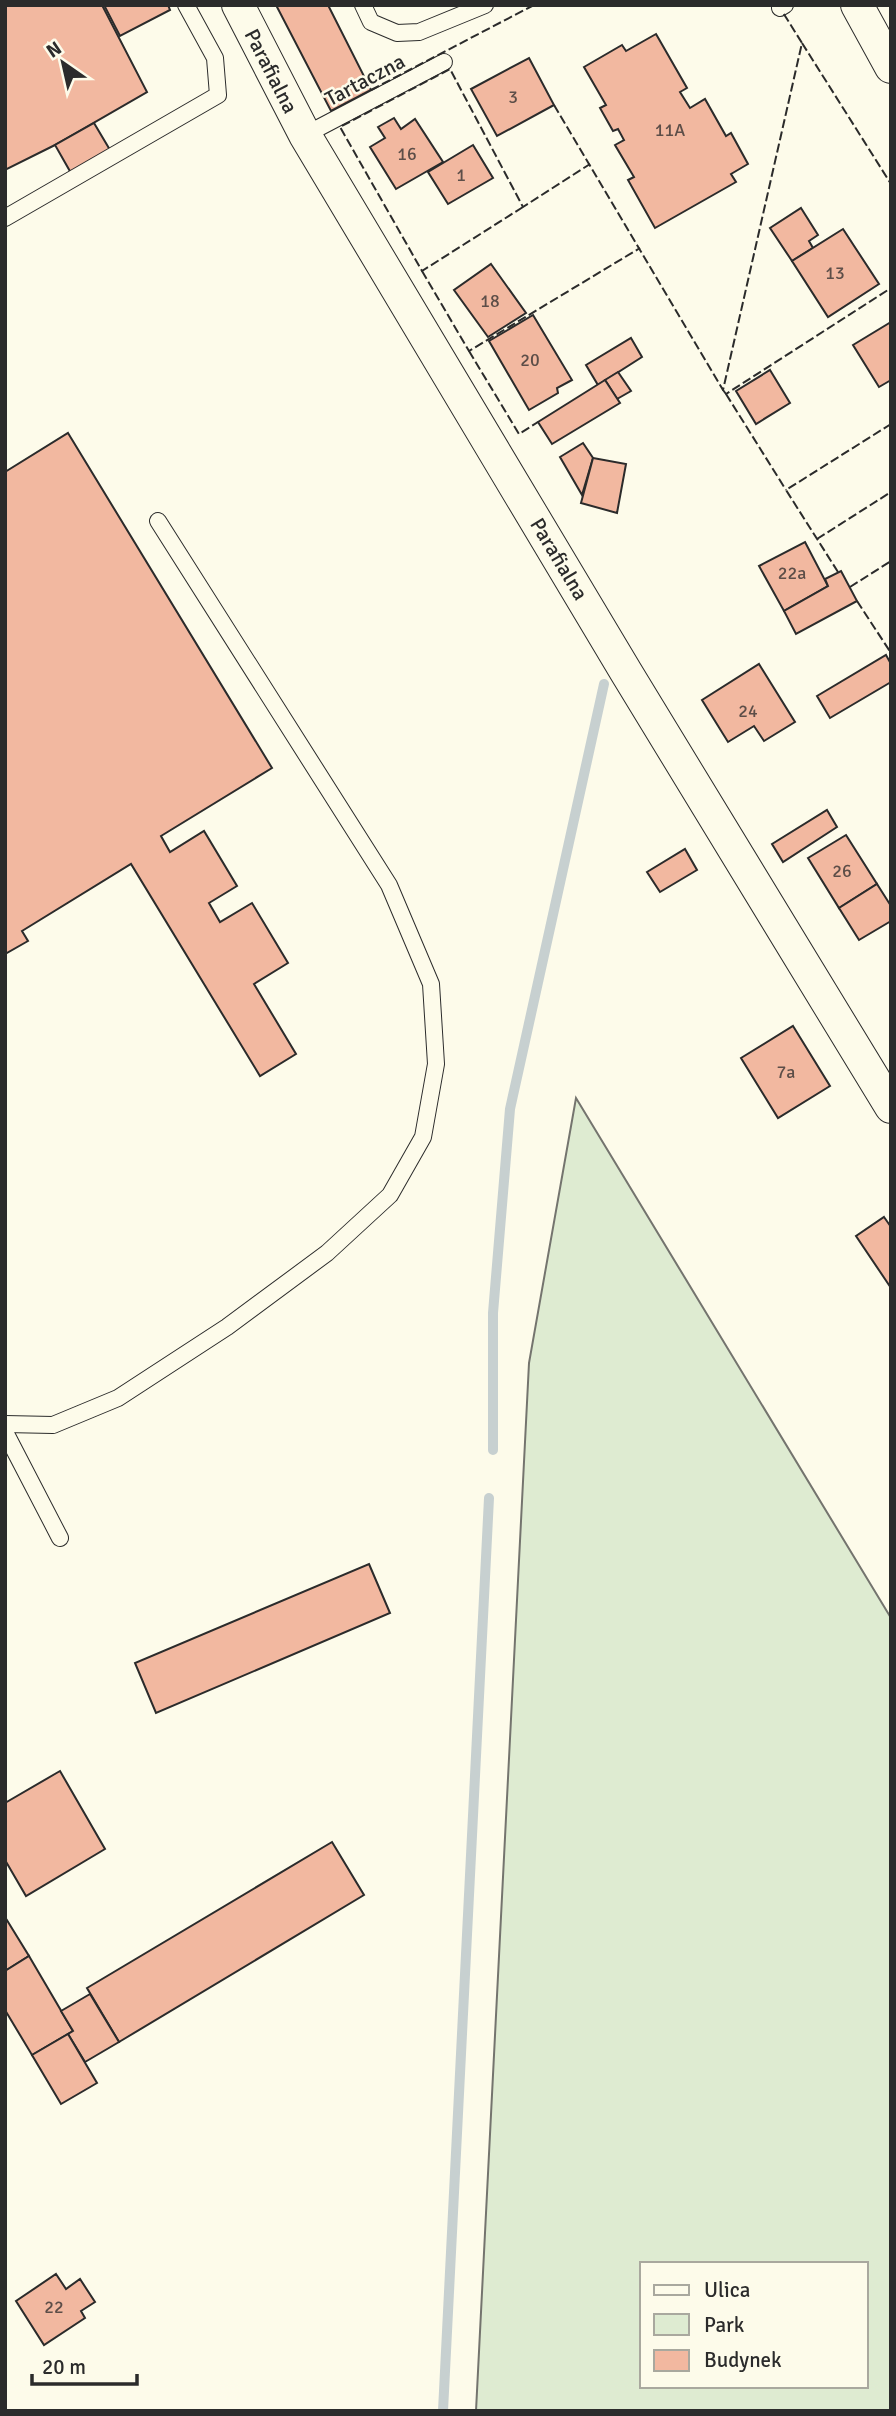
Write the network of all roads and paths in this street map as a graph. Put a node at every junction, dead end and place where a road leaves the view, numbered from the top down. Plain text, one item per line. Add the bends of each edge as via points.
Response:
1 (187, 5) edge
2 (238, 5) edge
3 (363, 5) edge
4 (485, 5) edge
5 (857, 5) edge
6 (444, 62) dead end
7 (891, 67) edge
8 (304, 135) junction
9 (5, 218) edge
10 (158, 521) dead end
11 (891, 1107) edge
12 (5, 1424) edge
13 (5, 1432) edge
14 (60, 1538) dead end

1 - 9 lane via 215,58 218,95
2 - 8 street, Parafialna
3 - 4 lane via 370,22 397,33 419,32
5 - 7 street
6 - 8 lane, Tartaczna
8 - 11 street, Parafialna
10 - 12 lane via 389,885 431,984 436,1065 423,1137 390,1195 327,1253 227,1328 118,1398 54,1425
13 - 14 lane

